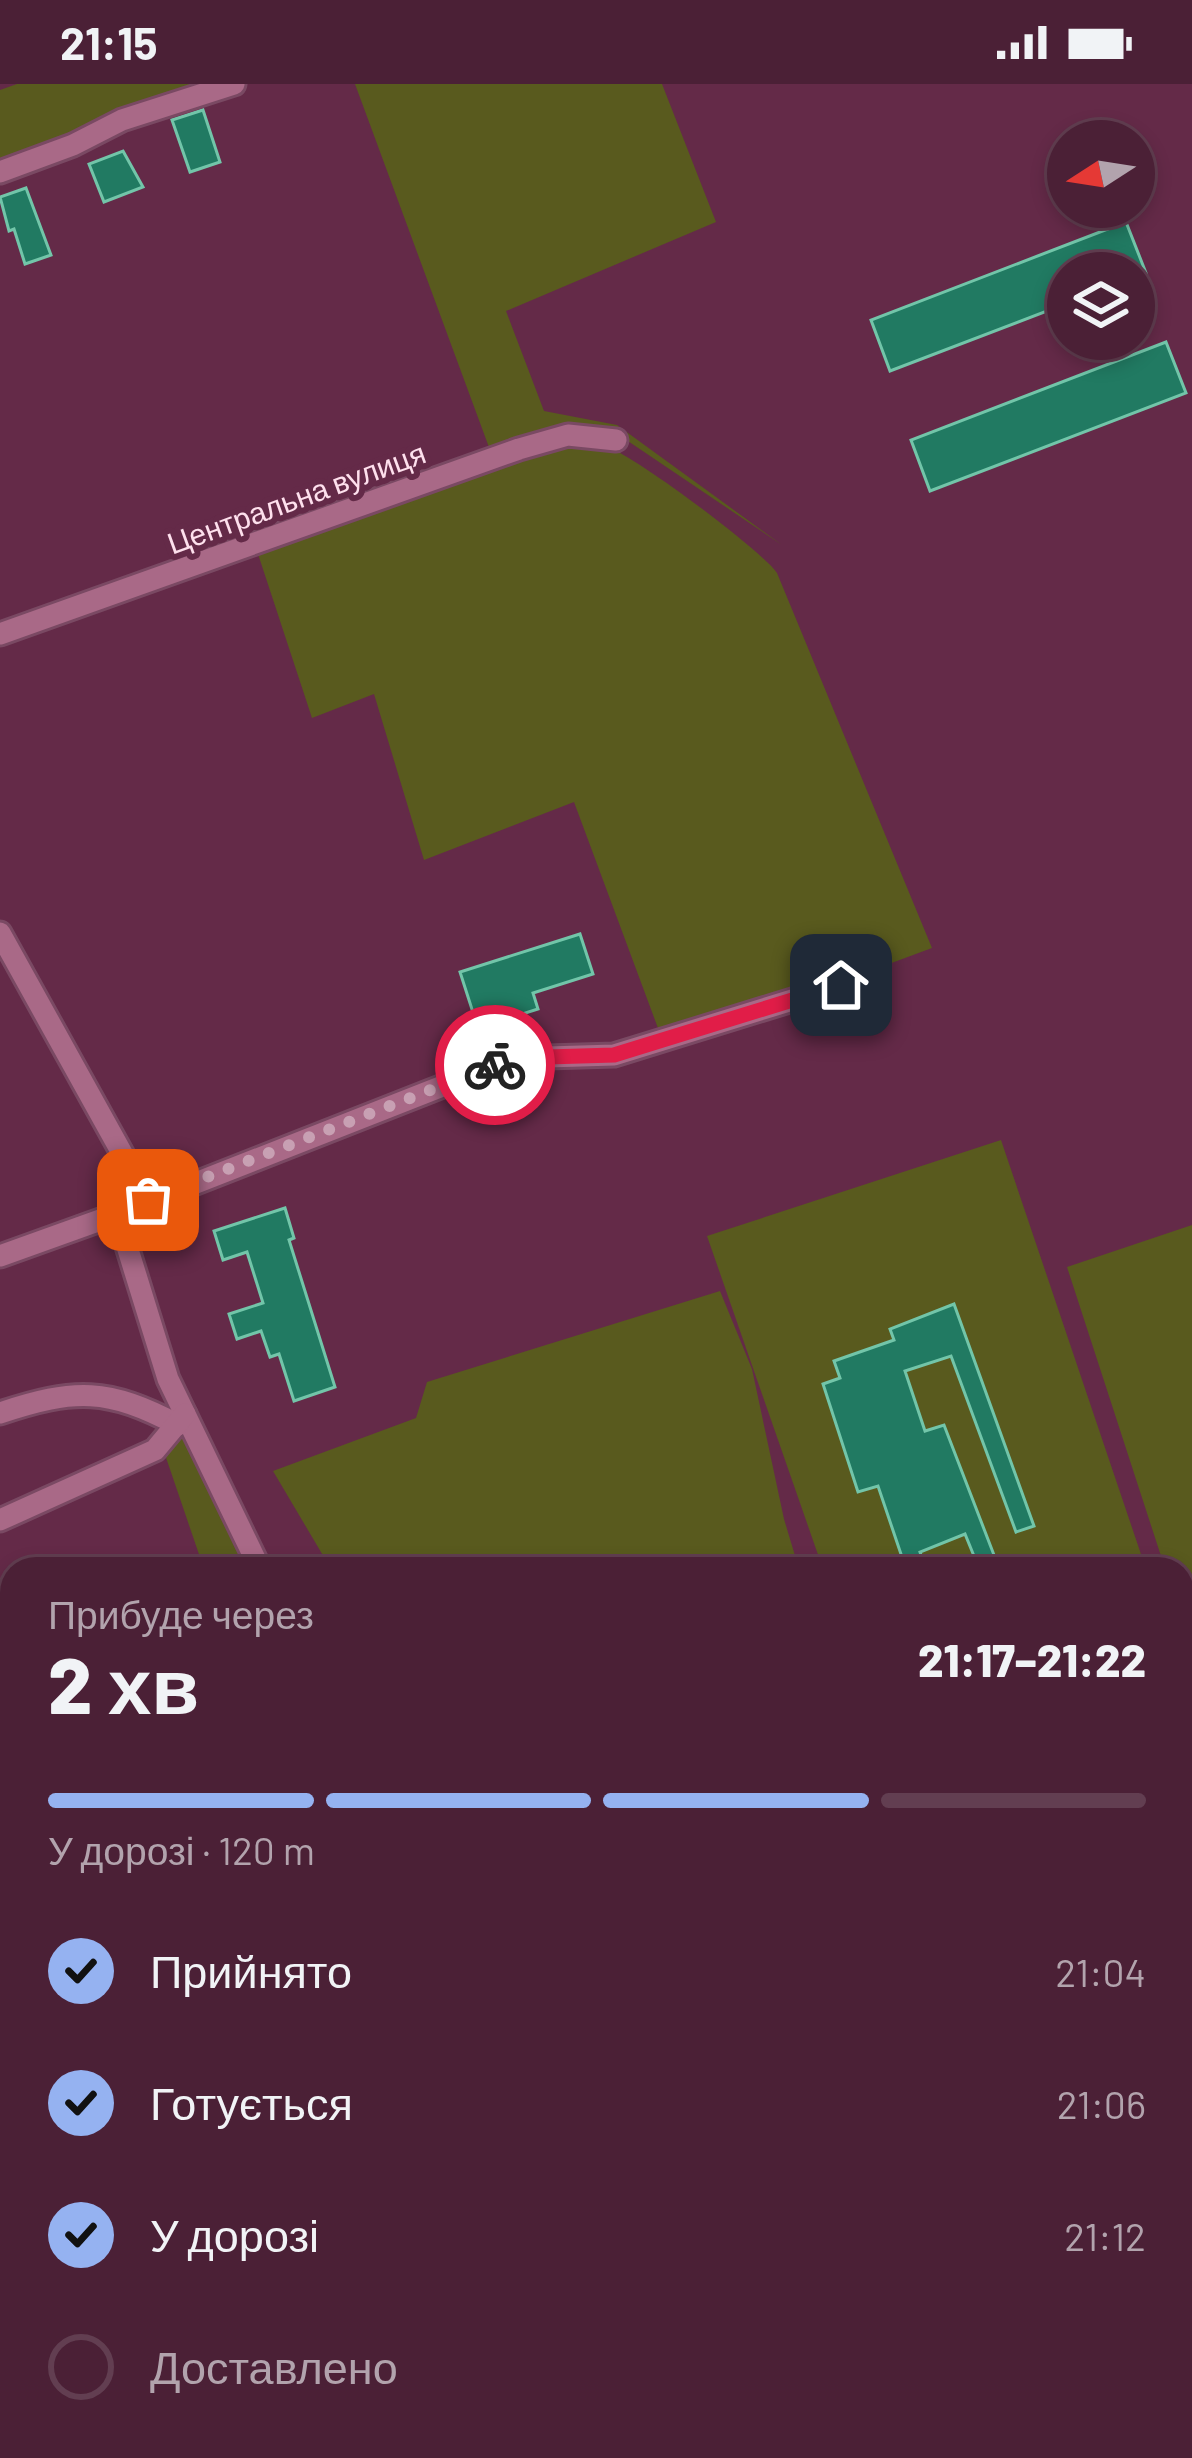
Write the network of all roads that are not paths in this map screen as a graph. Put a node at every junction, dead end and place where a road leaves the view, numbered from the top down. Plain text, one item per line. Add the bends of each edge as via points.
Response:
1 (234, 84) edge
2 (0, 172) edge
3 (616, 440) dead end
4 (0, 634) edge
5 (0, 932) edge
6 (841, 985) dead end
7 (148, 1200) junction
8 (117, 1214) junction
9 (0, 1256) edge
10 (0, 1413) edge
11 (182, 1420) junction
12 (154, 1450) junction
13 (207, 1462) junction
14 (0, 1520) edge
15 (254, 1557) edge

1 - 2 street
3 - 4 street, Центральна вулиця via 568,435 519,449
5 - 7 street
6 - 7 street via 614,1055 514,1058
7 - 8 street
8 - 9 street
8 - 11 street
10 - 11 street via 83,1394
11 - 12 street
11 - 13 street
12 - 13 street
12 - 14 street
13 - 15 street

